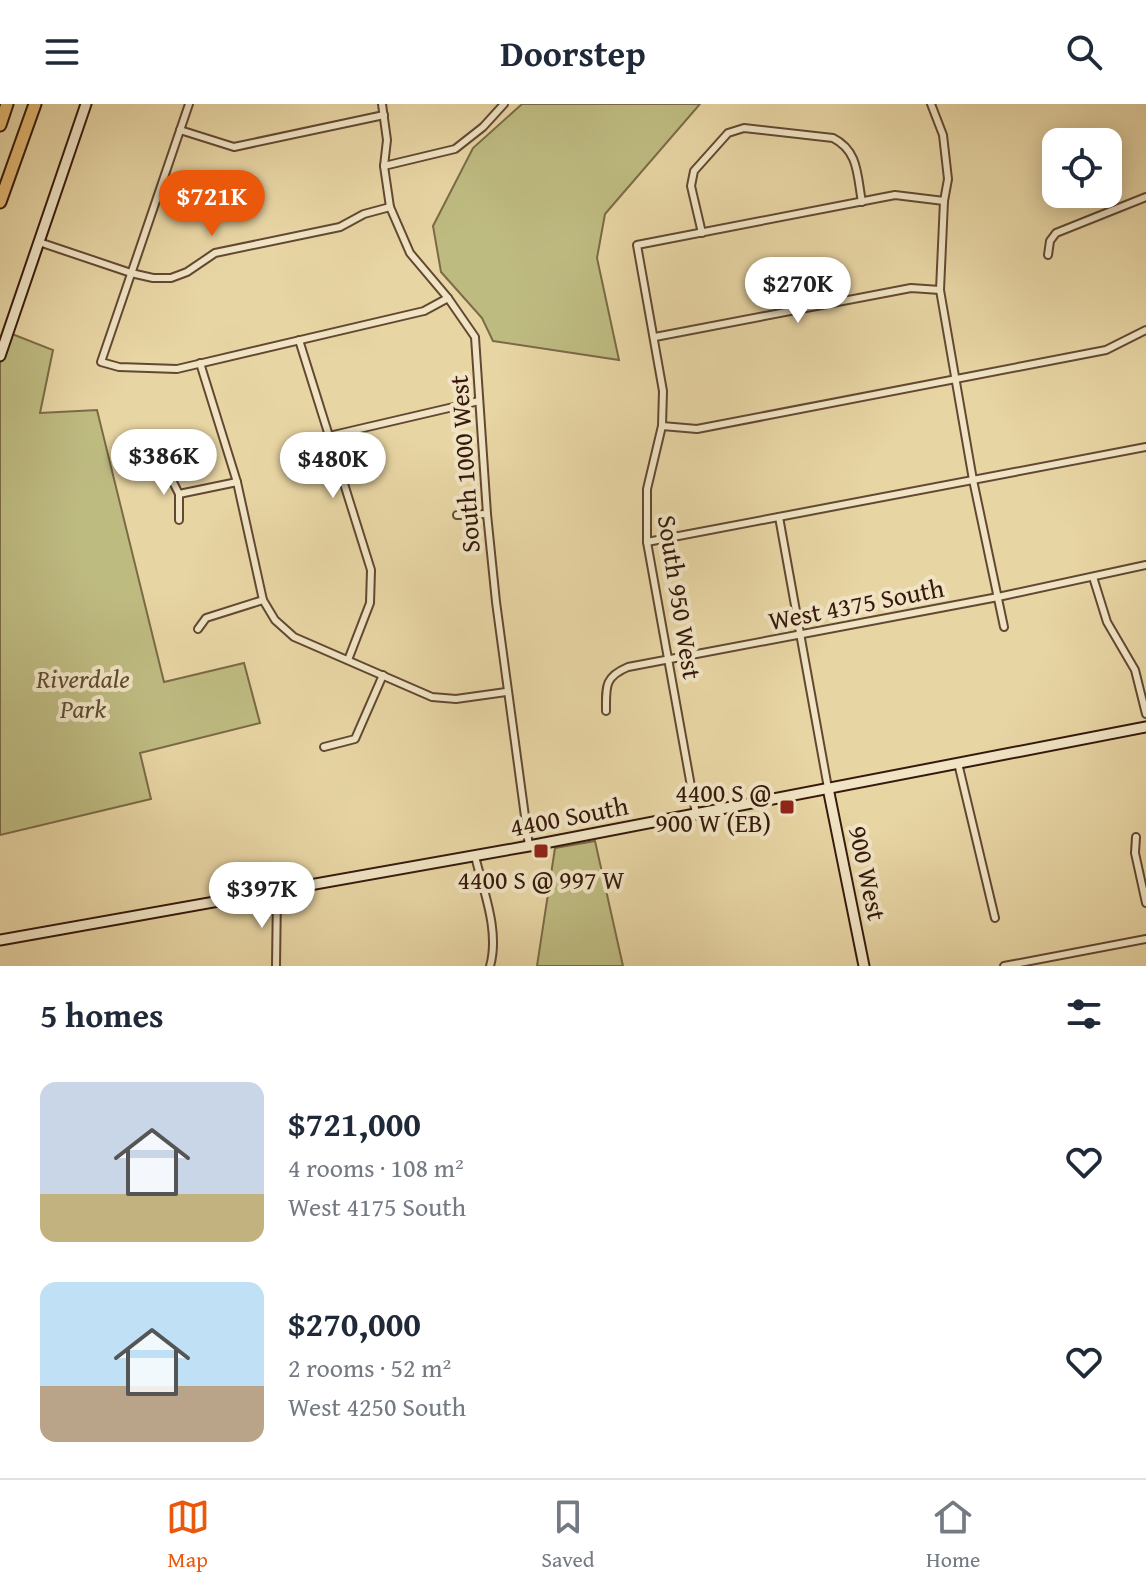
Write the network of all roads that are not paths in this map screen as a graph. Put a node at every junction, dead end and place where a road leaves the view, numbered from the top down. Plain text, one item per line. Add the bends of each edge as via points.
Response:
1 (7, 104) edge
2 (35, 104) edge
3 (86, 104) edge
4 (189, 104) edge
5 (382, 104) edge
6 (504, 104) edge
7 (931, 104) edge
8 (384, 115) junction
9 (0, 125) edge
10 (180, 130) junction
11 (384, 166) junction
12 (1146, 197) edge
13 (944, 201) junction
14 (0, 202) edge
15 (862, 202) junction
16 (390, 207) junction
17 (702, 233) junction
18 (39, 242) junction
19 (1048, 255) dead end
20 (131, 273) junction
21 (940, 290) junction
22 (448, 298) junction
23 (1146, 330) edge
24 (655, 337) junction
25 (299, 340) junction
26 (0, 356) edge
27 (200, 363) junction
28 (955, 380) junction
29 (479, 401) junction
30 (662, 426) junction
31 (329, 436) junction
32 (1146, 447) edge
33 (167, 470) dead end
34 (973, 480) junction
35 (237, 482) junction
36 (179, 494) junction
37 (487, 514) junction
38 (457, 515) dead end
39 (779, 517) junction
40 (179, 520) dead end
41 (647, 542) junction
42 (1146, 565) edge
43 (1093, 577) junction
44 (998, 597) junction
45 (263, 600) junction
46 (1004, 627) dead end
47 (198, 629) dead end
48 (800, 635) junction
49 (668, 659) junction
50 (348, 660) junction
51 (383, 675) junction
52 (506, 692) junction
53 (606, 711) dead end
54 (1146, 714) edge
55 (1146, 727) edge
56 (324, 747) dead end
57 (958, 763) junction
58 (828, 788) junction
59 (696, 814) junction
60 (1136, 837) dead end
61 (529, 846) junction
62 (475, 856) junction
63 (277, 893) junction
64 (1146, 903) edge
65 (995, 918) dead end
66 (1146, 939) edge
67 (0, 940) edge
68 (276, 966) edge
69 (490, 966) edge
70 (864, 966) edge
71 (1004, 966) edge

1 - 9 highway
2 - 14 highway
3 - 18 street
4 - 10 street
5 - 8 street, South 1000 West
6 - 11 street via 455,149
7 - 13 street via 947,157
8 - 10 street via 234,147
8 - 11 street, South 1000 West
10 - 20 street
11 - 16 street, South 1000 West
12 - 19 street via 1067,226 1050,241
13 - 15 street via 895,195
13 - 21 street
15 - 17 street
15 - 17 street via 846,145 833,138 744,128 728,133 694,171 691,186
16 - 20 street via 340,227 215,253 171,278
16 - 22 street, South 1000 West via 410,253
17 - 24 street, South 950 West via 637,245
18 - 20 street
18 - 26 street
20 - 27 street via 101,362 177,369
21 - 24 street via 911,288
21 - 28 street
22 - 25 street via 424,311
22 - 29 street, South 1000 West via 475,337
23 - 28 street via 1106,350
24 - 30 street, South 950 West
25 - 27 street
25 - 31 street
27 - 35 street
28 - 30 street via 697,429
28 - 34 street
29 - 31 street
29 - 37 street, South 1000 West
30 - 41 street, South 950 West via 647,489
31 - 50 street via 371,570 370,603
32 - 34 street
33 - 36 street
34 - 39 street
34 - 44 street
35 - 36 street
35 - 45 street
36 - 40 street
37 - 38 street
37 - 52 street, South 1000 West
39 - 41 street
39 - 48 street
41 - 49 street, South 950 West
42 - 43 street, West 4375 South
43 - 44 street, West 4375 South
43 - 54 street via 1107,622 1135,670
44 - 46 street
44 - 48 street, West 4375 South
45 - 47 street via 206,618
45 - 50 street via 294,637
48 - 49 street, West 4375 South
48 - 58 street
49 - 53 street, West 4375 South via 613,674 606,688
49 - 59 street, South 950 West
50 - 51 street
51 - 52 street via 432,697
51 - 56 street via 355,739
52 - 61 street, South 1000 West
55 - 57 street, 4400 South
57 - 58 street, 4400 South
57 - 65 street
58 - 59 street, 4400 South
58 - 70 street, 900 West
59 - 61 street, 4400 South
60 - 64 street
61 - 62 street, 4400 South
62 - 63 street, 4400 South
62 - 69 street via 491,921
63 - 67 street, 4400 South
63 - 68 street
66 - 71 street

